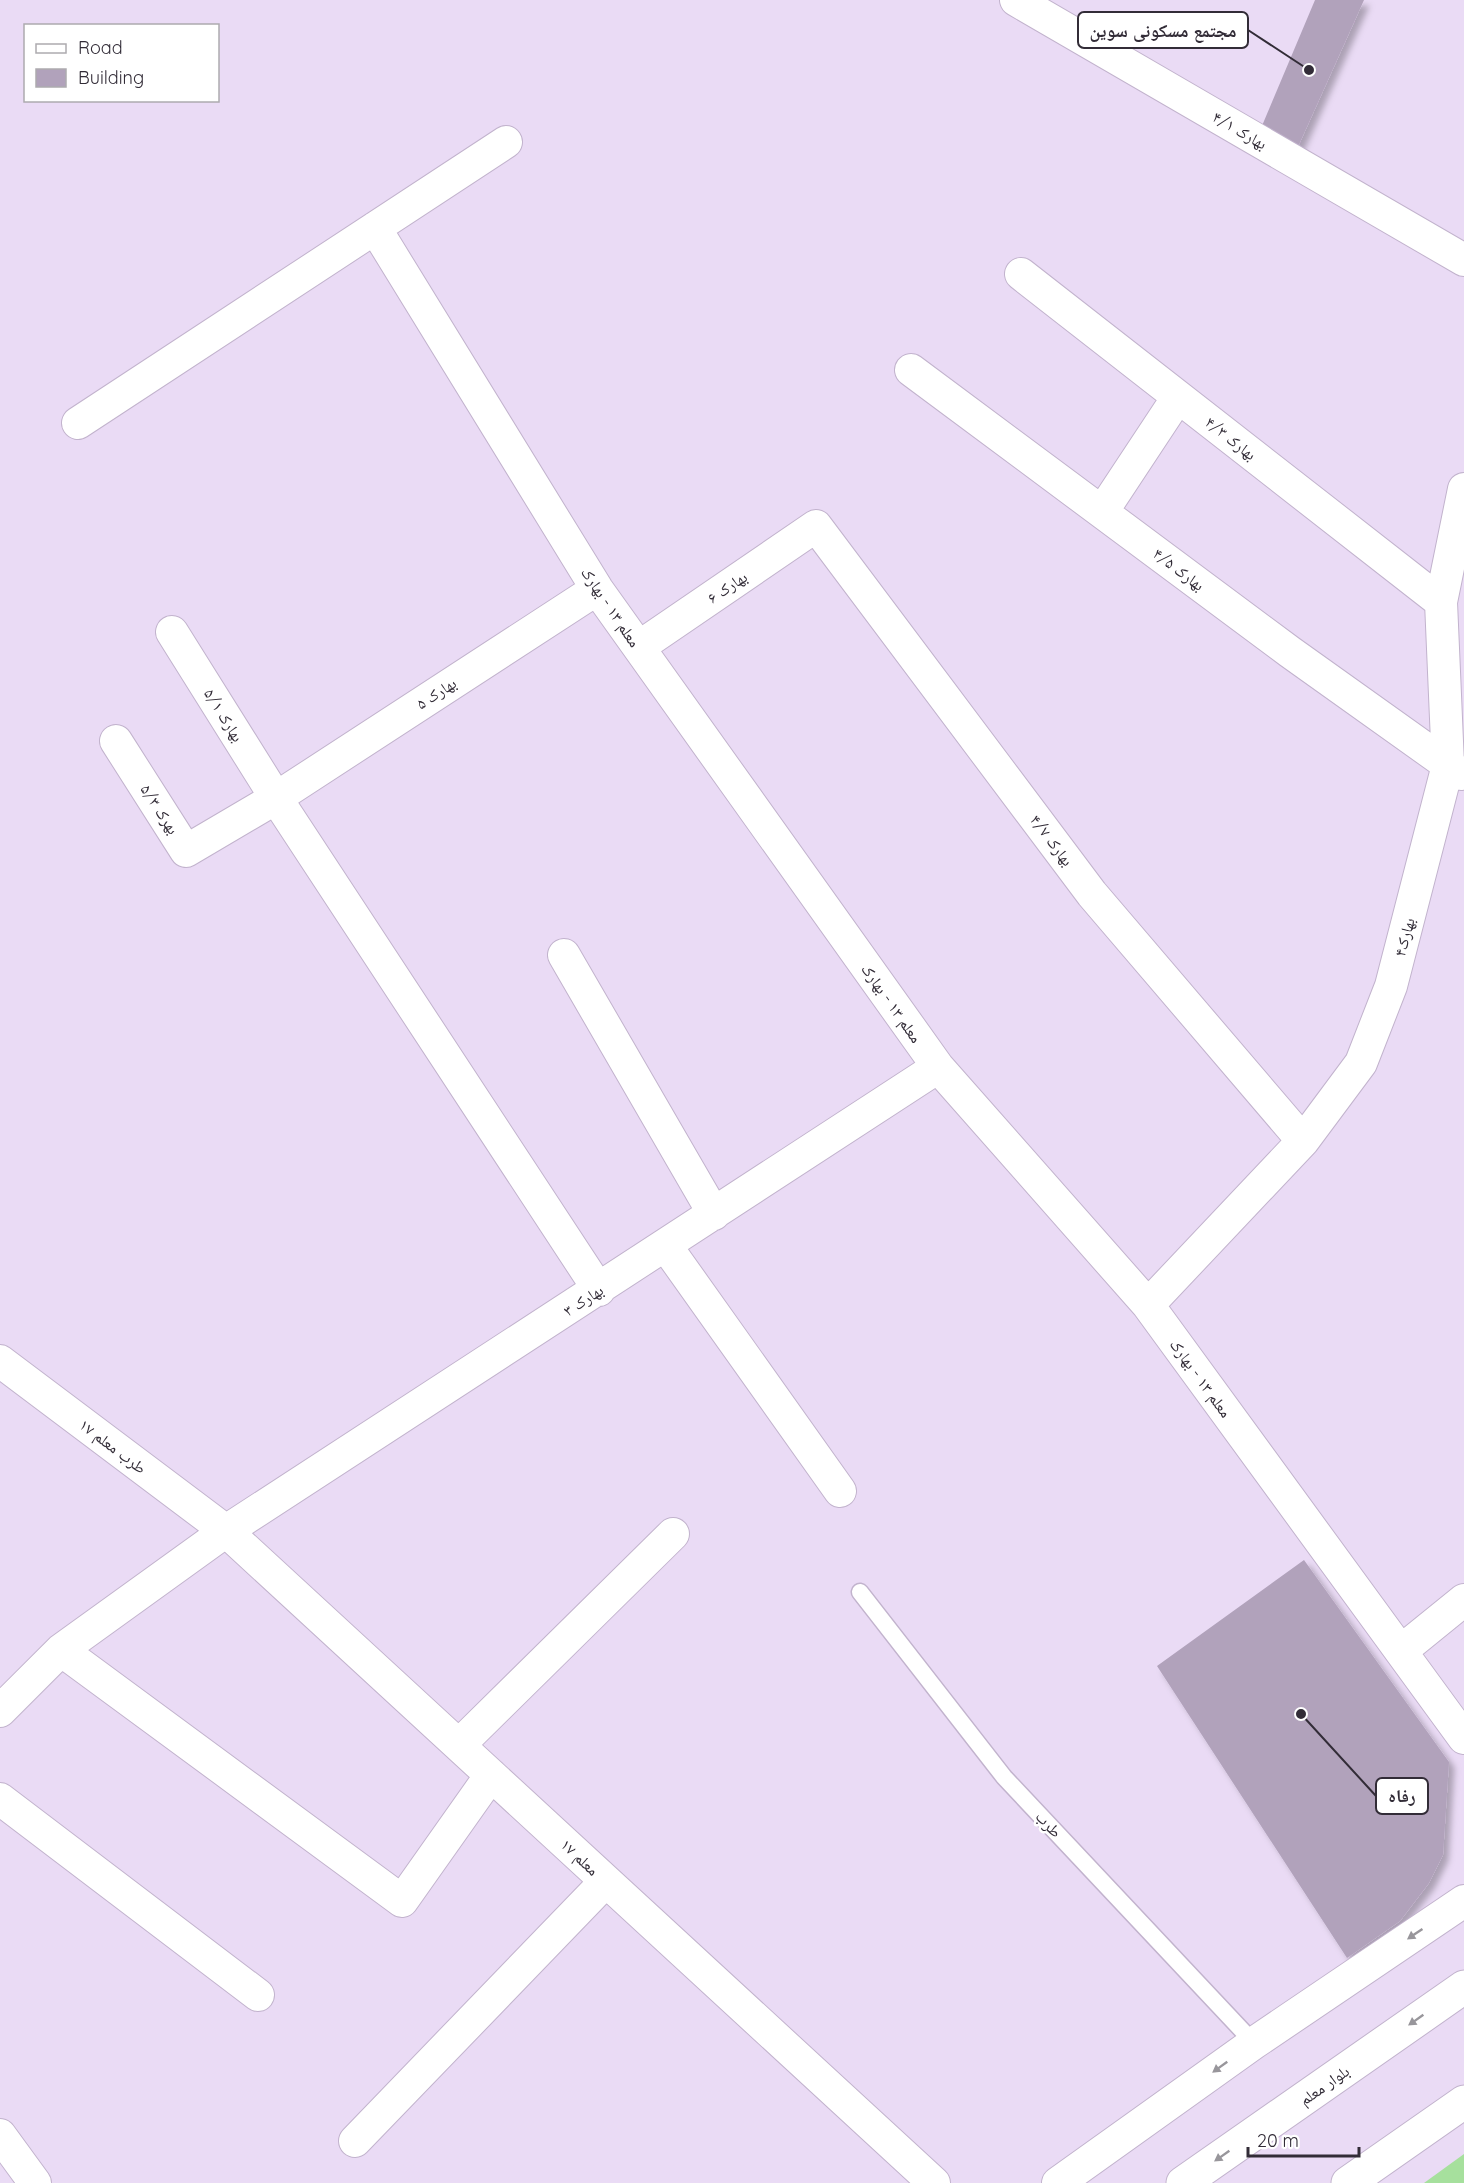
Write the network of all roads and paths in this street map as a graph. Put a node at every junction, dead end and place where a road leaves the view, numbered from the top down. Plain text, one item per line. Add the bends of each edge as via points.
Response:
1 (1016, 0) edge
2 (506, 142) dead end
3 (375, 228) junction
4 (1464, 260) edge
5 (1021, 274) dead end
6 (911, 370) dead end
7 (1178, 397) junction
8 (78, 423) dead end
9 (1464, 489) edge
10 (1102, 512) junction
11 (816, 526) joint
12 (597, 589) junction
13 (1441, 602) junction
14 (172, 632) dead end
15 (639, 647) junction
16 (116, 741) dead end
17 (1456, 771) edge
18 (276, 798) junction
19 (564, 955) dead end
20 (938, 1067) junction
21 (1304, 1141) junction
22 (714, 1214) junction
23 (666, 1246) junction
24 (599, 1290) junction
25 (1148, 1305) junction
26 (0, 1361) edge
27 (840, 1491) dead end
28 (226, 1531) junction
29 (673, 1534) dead end
30 (860, 1592) dead end
31 (1464, 1600) edge
32 (61, 1650) junction
33 (1401, 1651) junction
34 (0, 1711) edge
35 (1464, 1738) edge
36 (459, 1745) junction
37 (491, 1774) junction
38 (0, 1799) edge
39 (606, 1881) junction
40 (1464, 1901) edge
41 (1464, 1987) edge
42 (258, 1995) dead end
43 (1254, 2043) junction
44 (1464, 2102) edge
45 (0, 2135) edge
46 (355, 2140) dead end
47 (35, 2183) edge
48 (934, 2183) edge
49 (1058, 2183) edge
50 (1183, 2183) edge
51 (1348, 2183) edge

1 - 4 street, بهارک ۴/۱
2 - 3 street
3 - 8 street
3 - 12 street, معلم ۱۳ - بهارک
5 - 7 street, بهارک ۴/۳
6 - 10 street, بهارک ۴/۵
7 - 10 street
7 - 13 street, بهارک ۴/۳
9 - 13 street, بهارک۴
10 - 17 street, بهارک ۴/۵
11 - 15 street, بهارک ۶
11 - 21 street, بهارک ۴/۷ via 1092,894
12 - 15 street, معلم ۱۳ - بهارک
12 - 18 street, بهارک ۵
13 - 17 street, بهارک۴
14 - 18 street, بهارک ۵/۱
15 - 20 street, معلم ۱۳ - بهارک
16 - 18 street, بهرک ۵/۳ via 186,851
17 - 21 street, بهارک۴ via 1391,986 1361,1064
18 - 24 street, بهارک ۵/۱
19 - 22 street
20 - 22 street, بهارک ۳
20 - 25 street, معلم ۱۳ - بهارک
21 - 25 street, بهارک۴
22 - 23 street, بهارک ۳
23 - 24 street, بهارک ۳
23 - 27 street
24 - 28 street, بهارک ۳
25 - 33 street, معلم ۱۳ - بهارک
26 - 28 street, طرب معلم ۱۷
28 - 32 street, بهارک ۳
28 - 36 street, معلم ۱۷
29 - 36 street
30 - 43 lane, طرب via 1004,1777
31 - 33 street
32 - 34 street, بهارک ۳
32 - 37 street via 402,1901
33 - 35 street, معلم ۱۳ - بهارک
36 - 37 street, معلم ۱۷
37 - 39 street, معلم ۱۷
38 - 42 street
39 - 46 street
39 - 48 street, معلم ۱۷
40 -> 43 street
41 -> 50 main road, بلوار معلم
43 -> 49 street
44 - 51 main road
45 - 47 street

